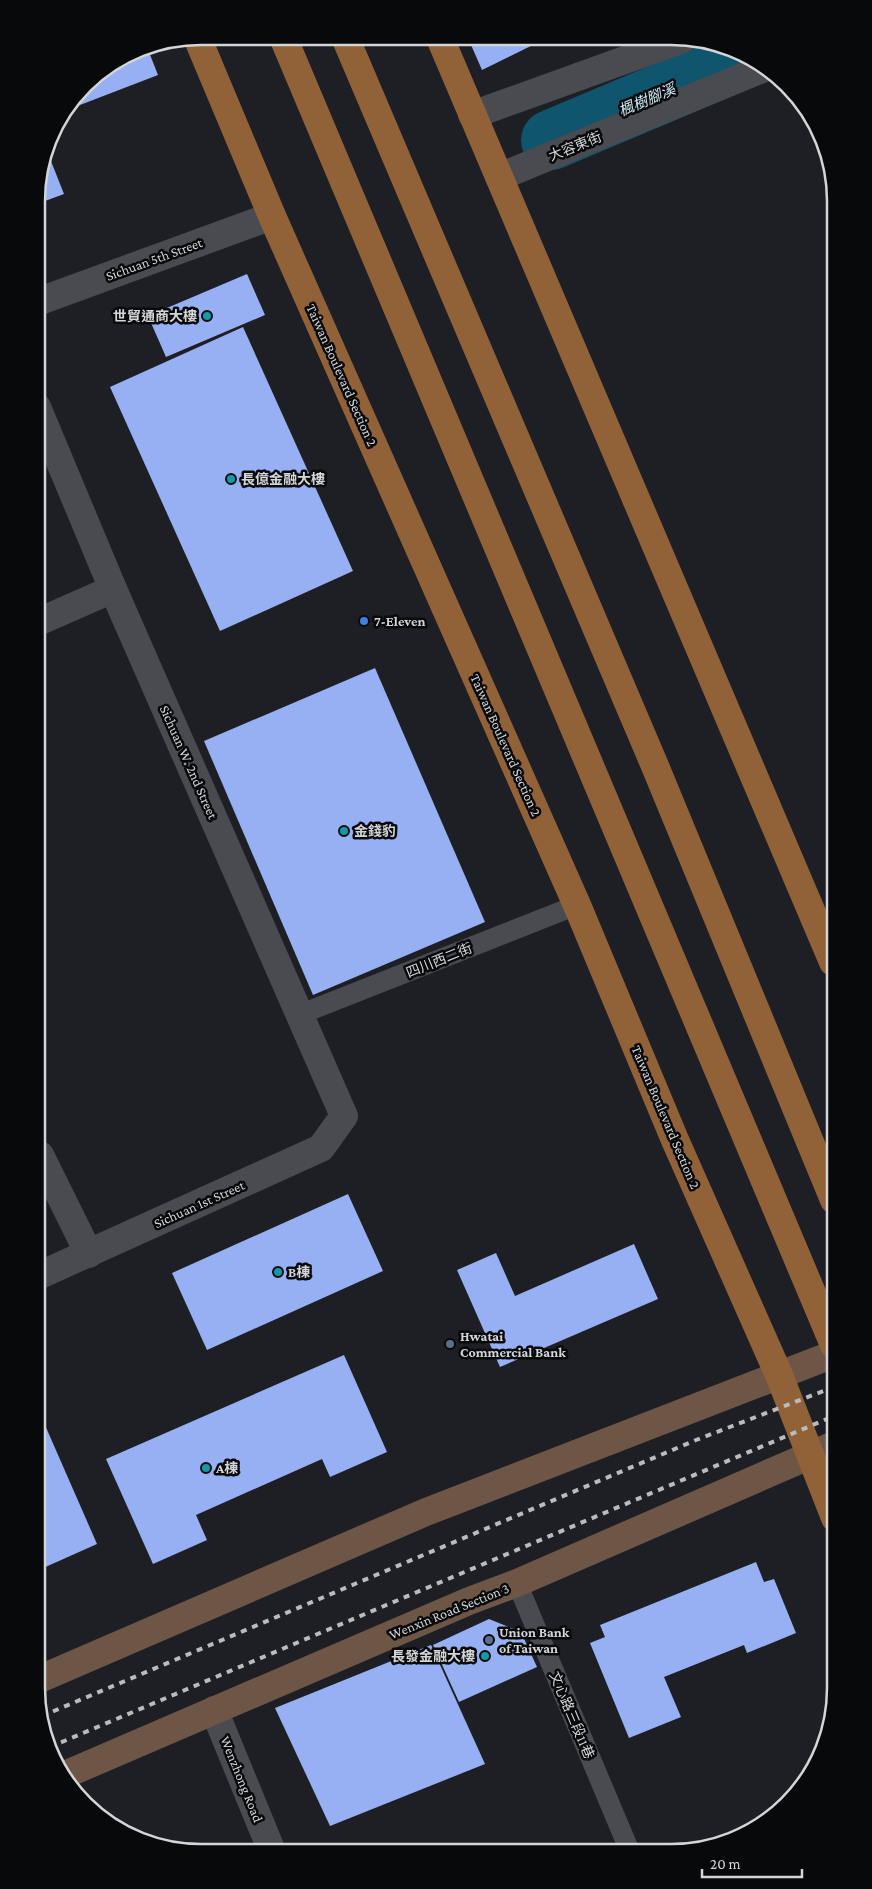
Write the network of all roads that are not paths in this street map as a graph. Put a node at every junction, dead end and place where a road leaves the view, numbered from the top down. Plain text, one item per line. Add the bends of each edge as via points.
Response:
1 (200, 45) edge
2 (286, 45) edge
3 (347, 45) edge
4 (443, 45) edge
5 (666, 45) edge
6 (757, 71) edge
7 (472, 115) junction
8 (499, 177) junction
9 (272, 216) junction
10 (45, 299) edge
11 (45, 426) edge
12 (113, 589) junction
13 (45, 619) edge
14 (577, 905) junction
15 (827, 948) edge
16 (301, 1014) junction
17 (344, 1116) joint
18 (45, 1165) edge
19 (827, 1183) edge
20 (89, 1254) junction
21 (45, 1273) edge
22 (827, 1328) edge
23 (827, 1357) edge
24 (779, 1375) junction
25 (827, 1448) edge
26 (809, 1456) junction
27 (827, 1499) edge
28 (517, 1583) junction
29 (45, 1677) edge
30 (214, 1710) junction
31 (70, 1772) edge
32 (269, 1844) edge
33 (626, 1844) edge

1 - 9 main road, Taiwan Boulevard Section 2
2 - 22 main road
3 - 19 main road via 655,766
4 - 7 main road
5 - 7 street
6 - 8 street, 大容東街
7 - 8 main road
8 - 15 main road
9 - 10 street, Sichuan 5th Street
9 - 14 main road, Taiwan Boulevard Section 2
11 - 12 street, Sichuan W. 2nd Street
12 - 13 street
12 - 16 street, Sichuan W. 2nd Street
14 - 16 lane, 四川西二街
14 - 24 main road, Taiwan Boulevard Section 2 via 675,1140
16 - 17 street, Sichuan W. 2nd Street
17 - 20 street, Sichuan 1st Street via 321,1148
18 - 20 street
20 - 21 street, Sichuan 1st Street
23 - 24 main road
24 - 26 main road, Taiwan Boulevard Section 2
24 - 29 main road via 426,1512
25 - 26 main road, Wenxin Road Section 3
26 - 27 main road, Taiwan Boulevard Section 2
26 - 28 main road, Wenxin Road Section 3
28 - 30 main road, Wenxin Road Section 3 via 469,1600
28 - 33 lane, 文心路三段11巷
30 - 31 main road, Wenxin Road Section 3
30 - 32 street, Wenzhong Road

